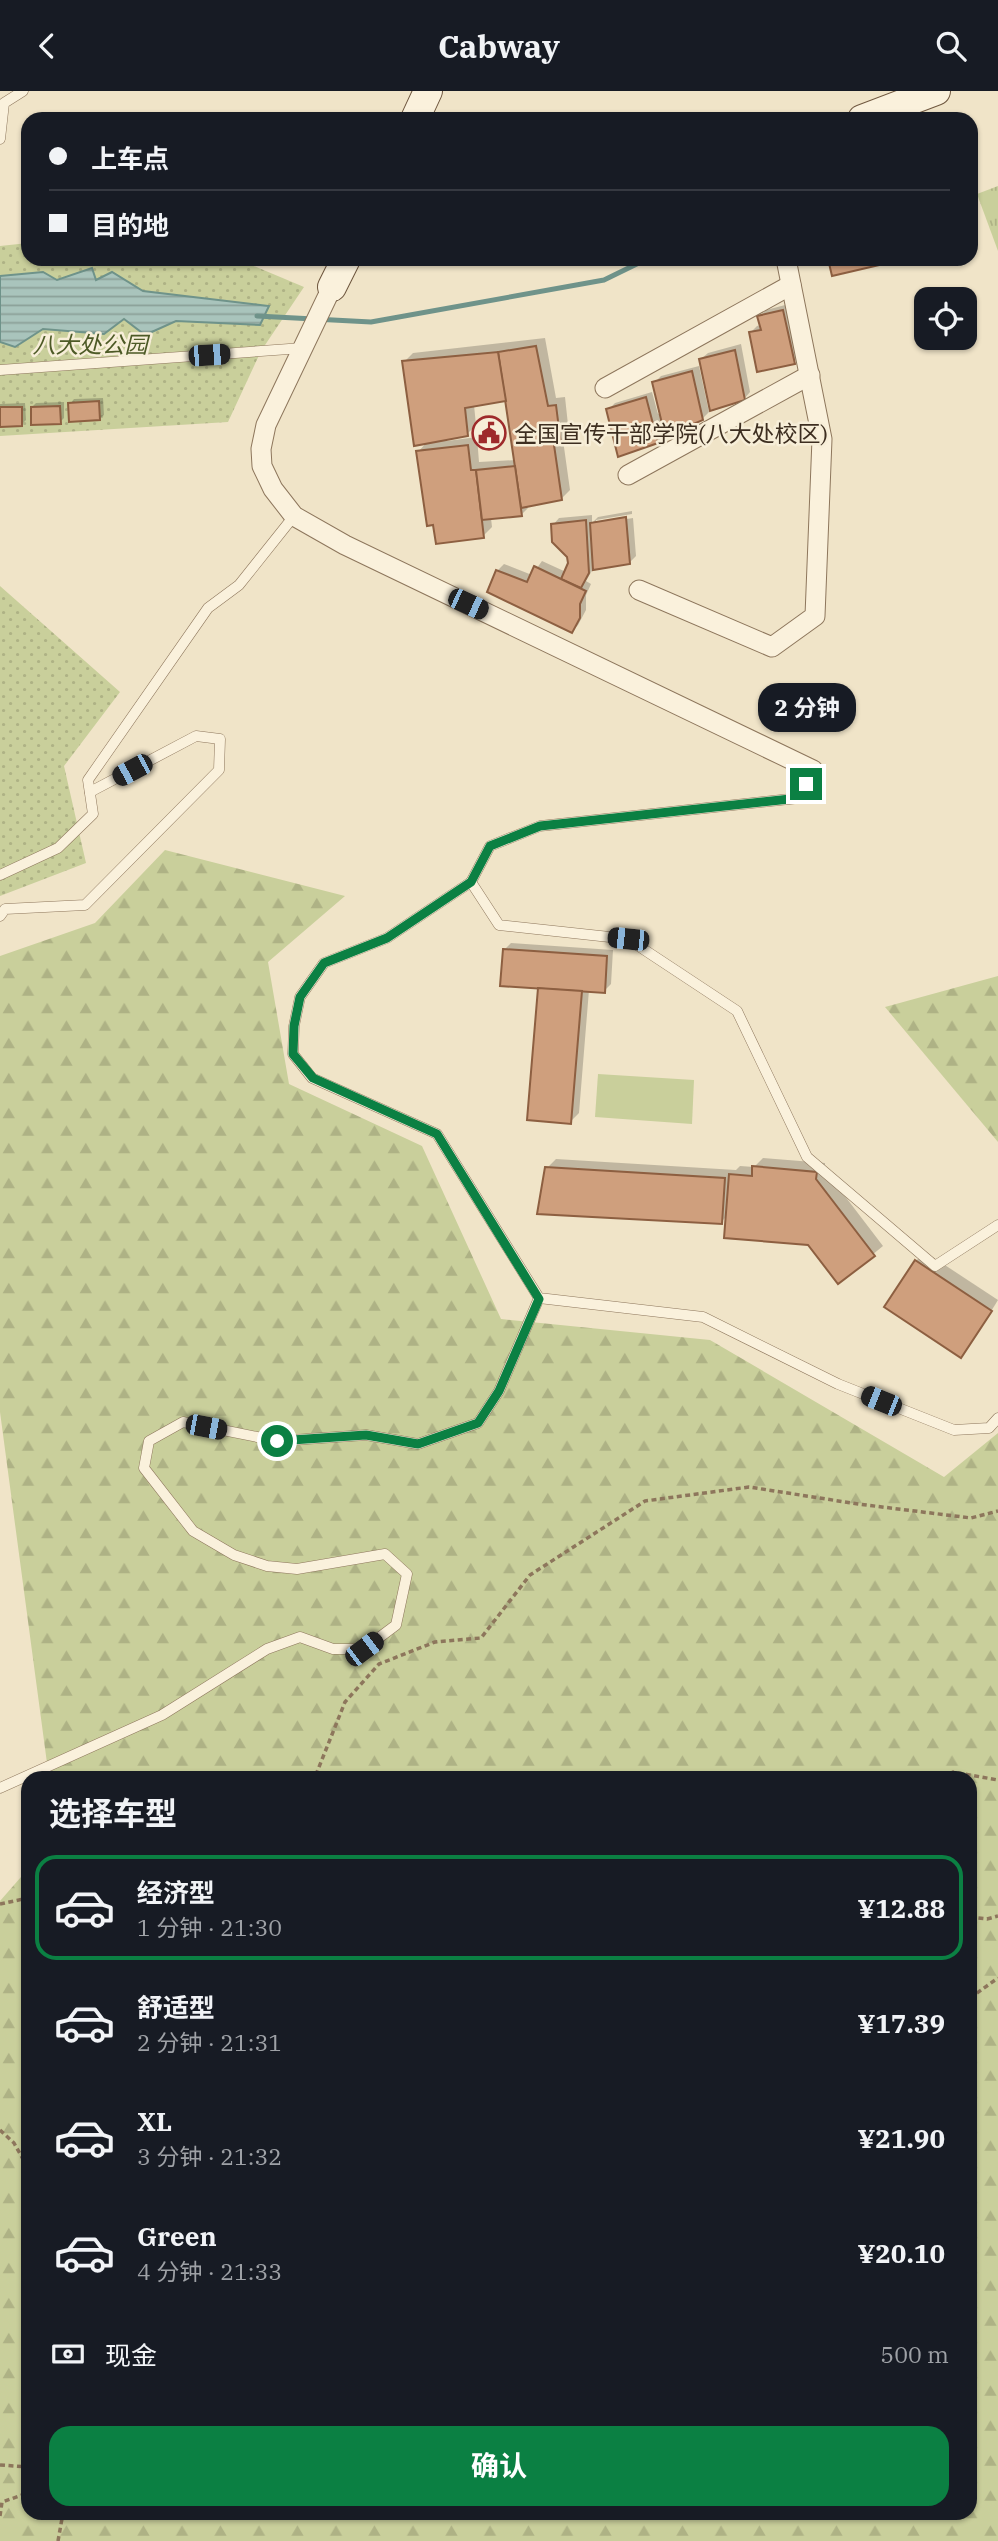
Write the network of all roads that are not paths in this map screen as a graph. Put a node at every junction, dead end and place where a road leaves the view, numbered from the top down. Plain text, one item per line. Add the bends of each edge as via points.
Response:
1 (23, 91) edge
2 (428, 91) edge
3 (936, 91) edge
4 (418, 112) edge
5 (880, 112) edge
6 (0, 139) edge
7 (342, 266) edge
8 (787, 266) edge
9 (791, 285) junction
10 (332, 287) joint
11 (303, 348) junction
12 (0, 370) edge
13 (810, 375) junction
14 (605, 389) dead end
15 (628, 475) dead end
16 (294, 516) junction
17 (639, 590) dead end
18 (813, 770) joint
19 (90, 792) junction
20 (0, 875) edge
21 (471, 882) junction
22 (0, 916) edge
23 (998, 1225) edge
24 (539, 1299) junction
25 (998, 1418) edge
26 (38, 1771) edge
27 (21, 1779) edge
28 (0, 1788) edge

1 - 6 lane via 4,103
2 - 4 street
3 - 5 street
7 - 10 street
8 - 9 street
9 - 13 street
9 - 14 street
10 - 11 street
11 - 12 lane
11 - 16 street via 266,425 261,449 262,466 273,489
13 - 15 street
13 - 17 street via 822,439 815,616 772,647
16 - 18 street via 345,545
16 - 19 lane via 239,585 208,608 88,780
18 - 21 lane via 799,798 540,826 490,846
19 - 20 lane via 93,814 58,848
19 - 22 lane via 196,736 220,739 219,770 85,905 5,909
21 - 23 lane via 499,925 628,939 737,1011 807,1157 934,1266
21 - 24 lane via 387,938 324,963 300,997 293,1054 313,1078 437,1134
24 - 25 lane via 703,1317 838,1384 954,1430 989,1428
24 - 26 lane via 499,1391 478,1423 418,1444 366,1435 277,1441 183,1422 149,1441 144,1468 193,1531 234,1555 267,1566 297,1569 385,1554 407,1574 396,1625 364,1649 333,1649 300,1637 267,1649 162,1715
27 - 28 lane

